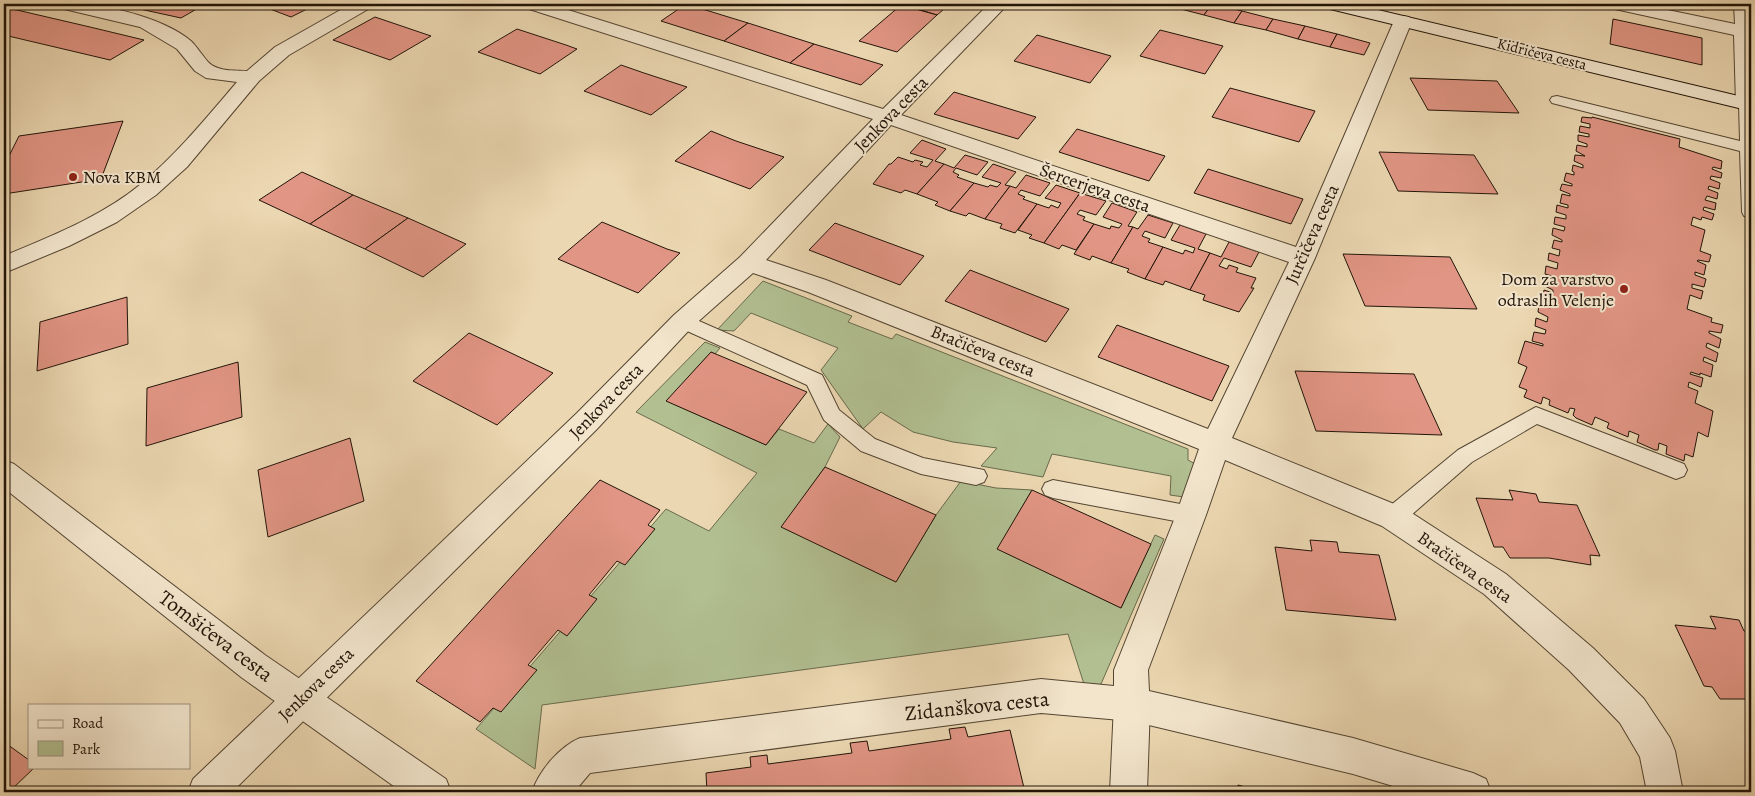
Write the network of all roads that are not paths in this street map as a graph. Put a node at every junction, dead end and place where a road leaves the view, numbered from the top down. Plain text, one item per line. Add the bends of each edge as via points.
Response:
1 (66, 4) edge
2 (364, 4) edge
3 (532, 4) edge
4 (999, 4) edge
5 (1332, 4) edge
6 (1615, 4) edge
7 (1743, 4) edge
8 (1403, 21) junction
9 (1748, 33) edge
10 (252, 77) junction
11 (1557, 100) dead end
12 (1749, 104) edge
13 (887, 117) junction
14 (1748, 148) junction
15 (1750, 212) dead end
16 (1303, 258) junction
17 (749, 263) junction
18 (4, 265) edge
19 (683, 321) junction
20 (1216, 443) junction
21 (1676, 470) dead end
22 (4, 472) edge
23 (976, 476) dead end
24 (1053, 489) dead end
25 (1191, 515) junction
26 (1393, 517) junction
27 (300, 700) junction
28 (1132, 704) junction
29 (206, 792) edge
30 (433, 792) edge
31 (550, 792) edge
32 (1128, 792) edge
33 (1474, 792) edge
34 (1664, 792) edge

1 - 10 street via 146,23 184,45 202,67 213,74
2 - 10 street via 282,51
3 - 13 street, Šercerjeva cesta
4 - 13 street, Jenkova cesta
5 - 8 street, Kidričeva cesta
6 - 9 street
7 - 9 street
8 - 12 street, Kidričeva cesta
8 - 16 street, Jurčičeva cesta
9 - 12 street via 1743,77
10 - 18 street via 179,162 148,190 109,217
11 - 14 lane
12 - 14 lane
13 - 16 street, Šercerjeva cesta
13 - 17 street, Jenkova cesta
14 - 15 lane
16 - 20 street, Jurčičeva cesta
17 - 19 street, Jenkova cesta
17 - 20 street, Bračičeva cesta via 817,286
19 - 23 lane via 815,380 831,416 868,445 921,466
19 - 27 street, Jenkova cesta via 587,421
20 - 25 street
20 - 26 street, Bračičeva cesta
21 - 26 lane via 1536,415 1465,456
22 - 27 street, Tomšičeva cesta
24 - 25 lane
25 - 28 street via 1131,670
26 - 34 street, Bračičeva cesta via 1495,584 1581,659 1632,711 1657,751
27 - 29 street, Jenkova cesta
27 - 30 street, Tomšičeva cesta
28 - 31 street, Zidanškova cesta via 1041,696 580,756
28 - 32 street
28 - 33 street, Zidanškova cesta via 1353,756

